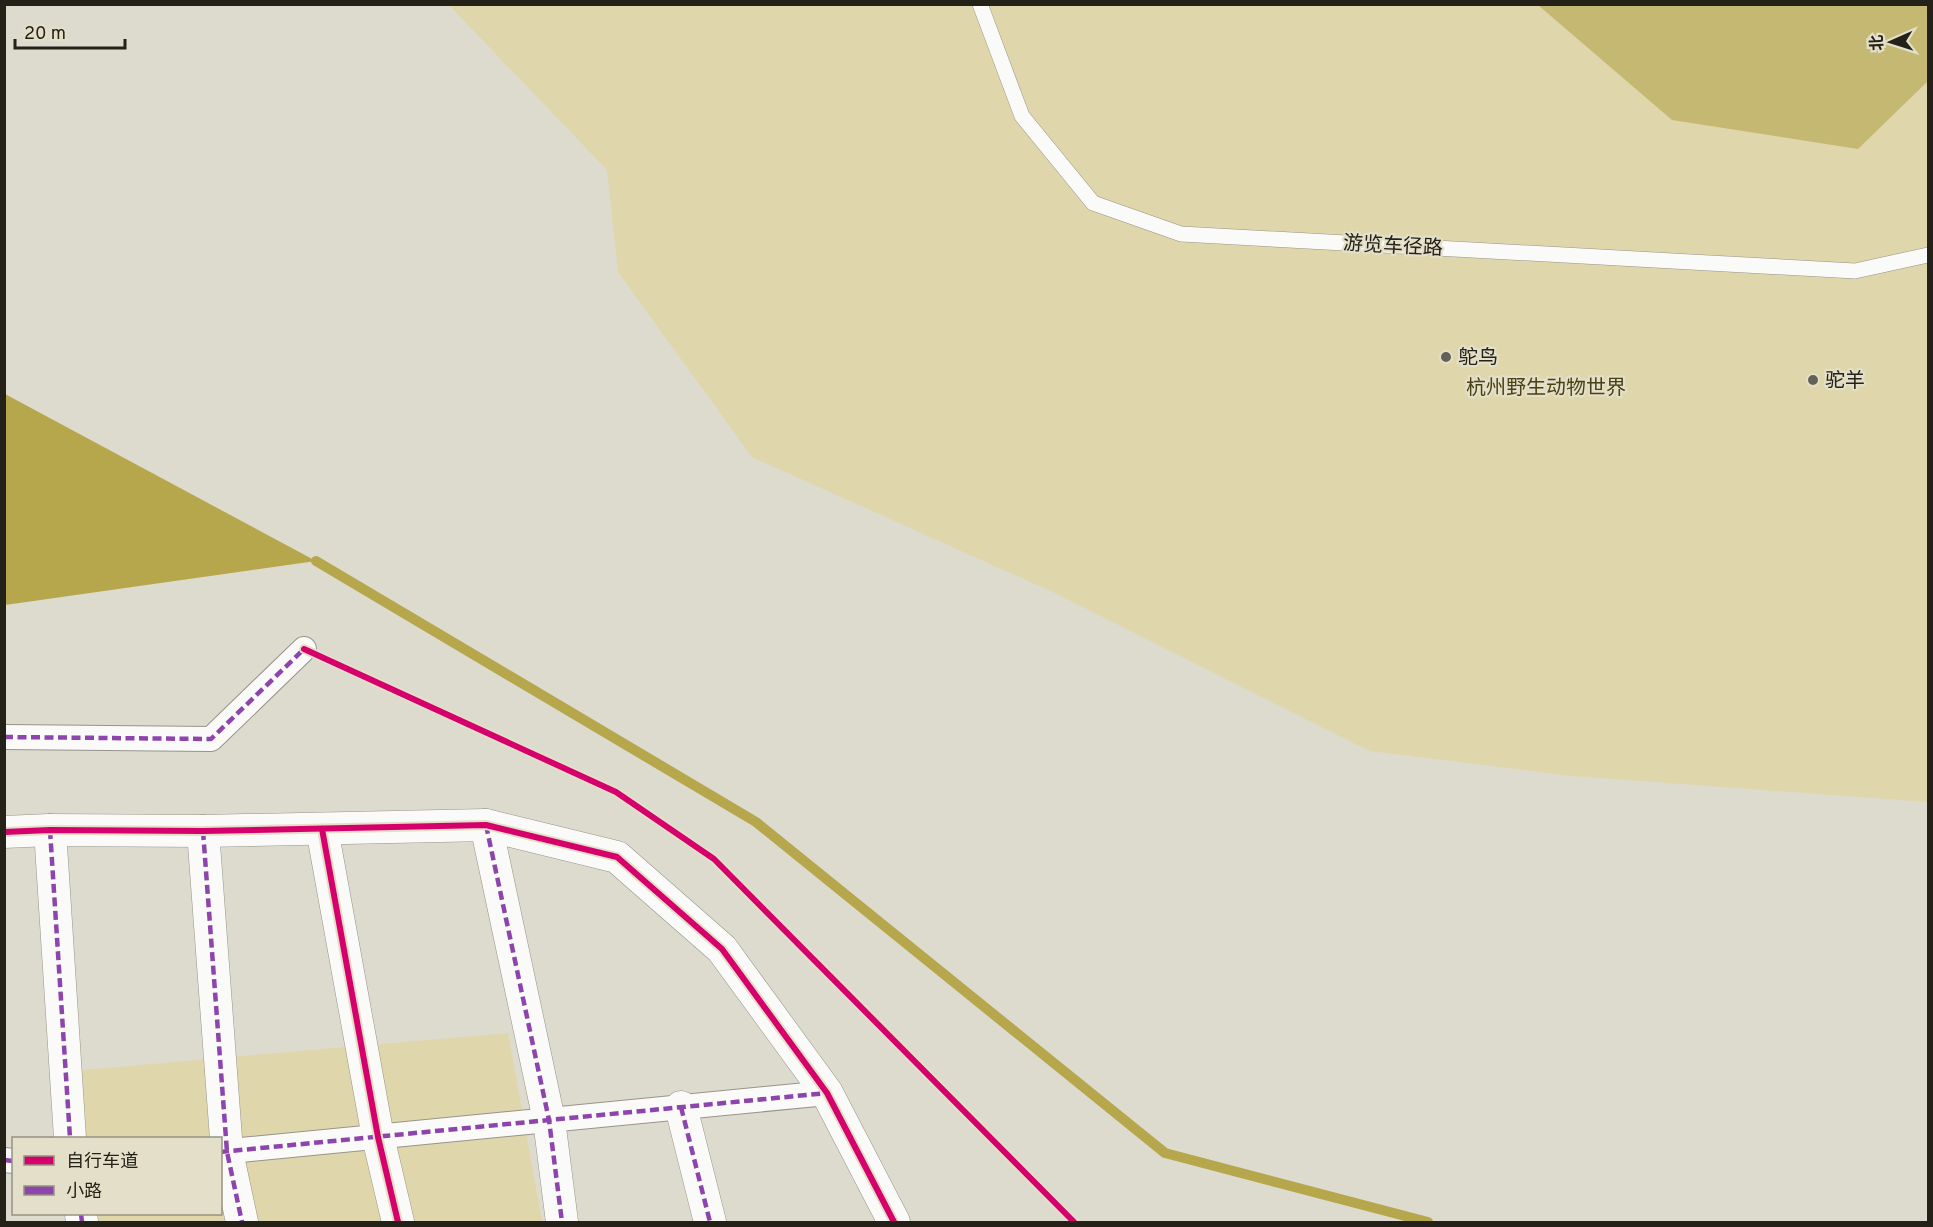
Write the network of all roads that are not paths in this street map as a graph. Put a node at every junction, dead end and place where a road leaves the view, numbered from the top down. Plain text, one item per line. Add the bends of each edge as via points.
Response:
1 (980, 4) edge
2 (1929, 255) edge
3 (304, 649) dead end
4 (4, 737) edge
5 (486, 825) junction
6 (322, 829) junction
7 (50, 830) junction
8 (203, 831) junction
9 (4, 832) edge
10 (827, 1093) junction
11 (681, 1107) junction
12 (549, 1120) junction
13 (70, 1137) edge
14 (378, 1137) junction
15 (224, 1152) edge
16 (242, 1222) edge
17 (398, 1222) edge
18 (562, 1222) edge
19 (710, 1222) edge
20 (894, 1222) edge

1 - 2 lane, 游览车径路 via 1022,116 1093,203 1181,234 1855,271
3 - 4 street via 211,739
5 - 6 street
5 - 10 street via 617,857 722,949
5 - 12 street
6 - 8 street
6 - 14 street
7 - 8 street
7 - 9 street
7 - 13 street
8 - 15 street
10 - 11 street
10 - 20 street
11 - 12 street
11 - 19 street
12 - 14 street
12 - 18 street
14 - 15 street
14 - 17 street
15 - 16 street

